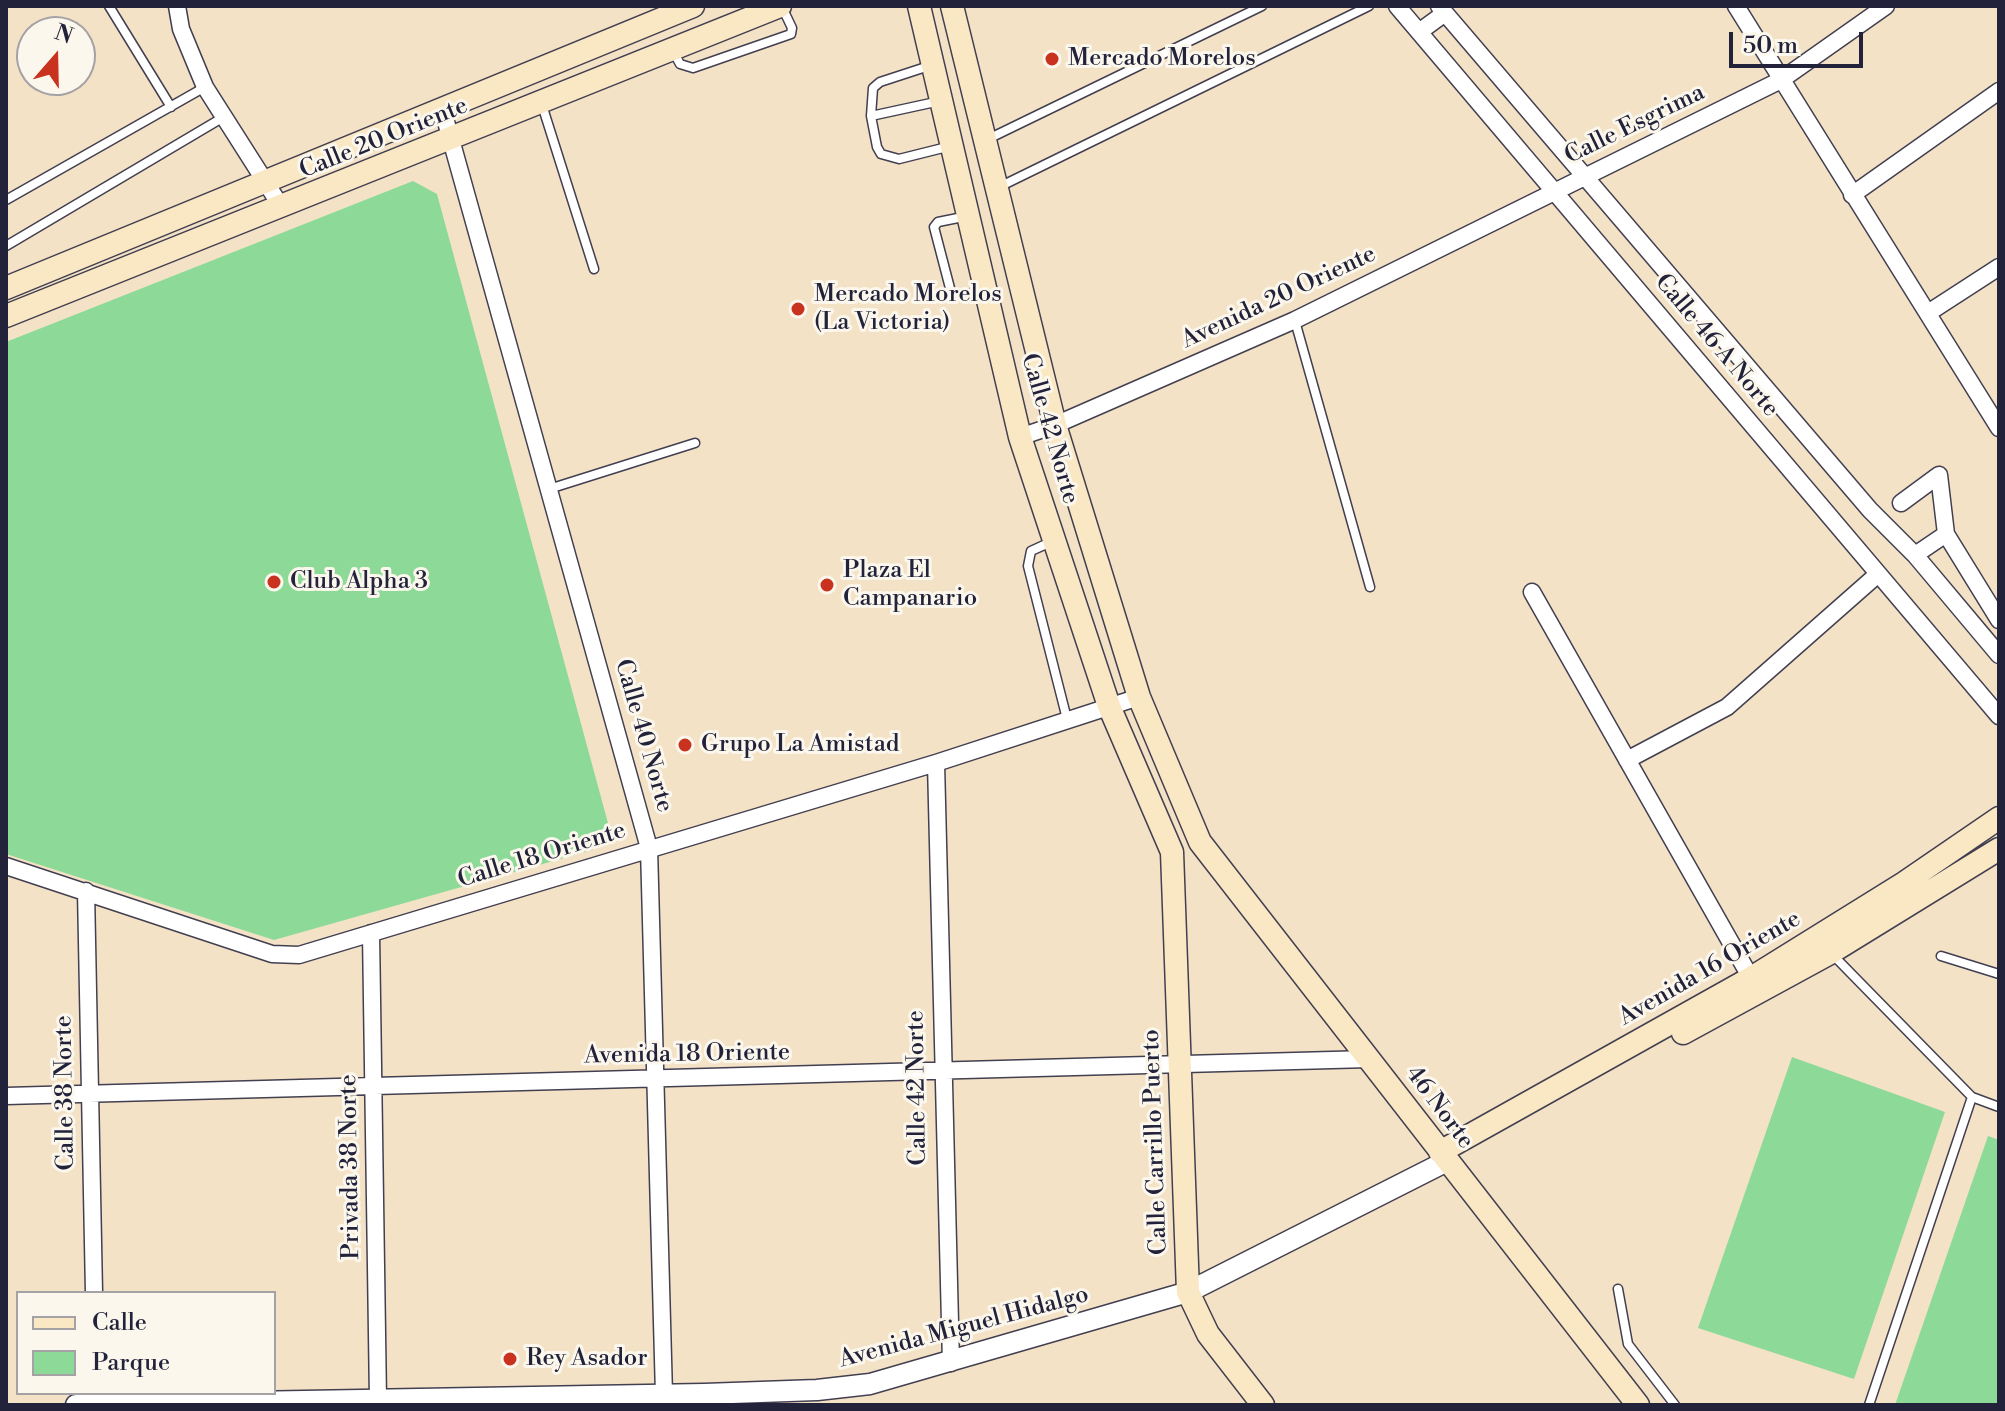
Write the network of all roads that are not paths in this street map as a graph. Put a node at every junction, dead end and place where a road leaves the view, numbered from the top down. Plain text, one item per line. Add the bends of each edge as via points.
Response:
1 (109, 6) edge
2 (177, 6) edge
3 (781, 6) edge
4 (919, 6) edge
5 (952, 6) edge
6 (1262, 6) edge
7 (1369, 6) edge
8 (1397, 6) edge
9 (1736, 6) edge
10 (1886, 6) edge
11 (689, 7) edge
12 (1442, 9) edge
13 (1419, 32) junction
14 (933, 65) junction
15 (1781, 80) junction
16 (205, 87) junction
17 (1999, 91) edge
18 (941, 101) junction
19 (542, 104) junction
20 (171, 107) junction
21 (443, 111) junction
22 (871, 116) junction
23 (222, 118) junction
24 (452, 139) junction
25 (985, 140) junction
26 (952, 146) junction
27 (1584, 177) junction
28 (265, 184) junction
29 (997, 188) junction
30 (1554, 192) junction
31 (1852, 195) junction
32 (6, 200) edge
33 (282, 208) junction
34 (968, 216) junction
35 (6, 246) edge
36 (1999, 267) edge
37 (594, 269) dead end
38 (6, 288) edge
39 (986, 290) junction
40 (1928, 313) junction
41 (6, 316) edge
42 (1295, 320) junction
43 (1055, 425) junction
44 (1999, 428) edge
45 (1020, 437) junction
46 (695, 443) dead end
47 (549, 489) junction
48 (1901, 503) dead end
49 (1946, 534) junction
50 (1054, 541) junction
51 (1915, 555) junction
52 (1878, 574) junction
53 (1370, 587) dead end
54 (1532, 592) dead end
55 (1999, 620) edge
56 (1999, 655) edge
57 (1139, 697) junction
58 (1109, 706) junction
59 (1999, 716) edge
60 (1067, 719) junction
61 (1627, 760) junction
62 (936, 763) junction
63 (1999, 818) edge
64 (1200, 842) junction
65 (649, 848) junction
66 (1999, 849) edge
67 (1172, 852) junction
68 (6, 866) edge
69 (86, 891) junction
70 (371, 933) junction
71 (1830, 953) junction
72 (1941, 956) dead end
73 (1999, 974) edge
74 (1755, 985) junction
75 (1369, 1059) junction
76 (1178, 1066) junction
77 (944, 1073) junction
78 (657, 1080) junction
79 (373, 1088) junction
80 (90, 1094) junction
81 (6, 1096) edge
82 (1972, 1097) junction
83 (1999, 1107) edge
84 (1443, 1157) junction
85 (1618, 1289) dead end
86 (94, 1291) edge
87 (1188, 1292) junction
88 (951, 1363) junction
89 (664, 1395) junction
90 (378, 1400) junction
91 (704, 1400) edge
92 (76, 1405) edge
93 (96, 1405) edge
94 (1263, 1405) edge
95 (1638, 1405) edge
96 (1675, 1405) edge
97 (1869, 1405) edge

1 - 20 lane
2 - 16 street
3 - 19 main road, Calle 20 Oriente
4 - 14 main road, Calle 42 Norte
5 - 25 main road, Calle 42 Norte
6 - 25 lane
7 - 29 lane
8 - 13 street, Calle 46 A Norte
9 - 15 street
10 - 15 street, Calle Esgrima
11 - 21 main road, Calle 20 Oriente
12 - 13 street
12 - 27 street, Calle 46 A Norte
13 - 30 street, Calle 46 A Norte
14 - 18 main road, Calle 42 Norte
14 - 22 lane via 880,82 870,97
15 - 27 street, Calle Esgrima
15 - 31 street
16 - 20 lane
16 - 23 street
17 - 31 street
18 - 22 lane
18 - 26 main road, Calle 42 Norte
19 - 24 main road, Calle 20 Oriente
19 - 37 lane
20 - 32 lane
21 - 24 street, Calle 40 Norte
21 - 28 main road, Calle 20 Oriente
22 - 26 lane via 877,147 890,158
23 - 28 street
23 - 35 lane
24 - 33 main road, Calle 20 Oriente
24 - 47 street, Calle 40 Norte
25 - 29 main road, Calle 42 Norte
26 - 34 main road, Calle 42 Norte
27 - 30 street, Calle Esgrima
27 - 51 street, Calle 46 A Norte via 1870,510
28 - 33 street
28 - 38 main road, Calle 20 Oriente
29 - 43 main road, Calle 42 Norte
30 - 42 street, Avenida 20 Oriente
30 - 52 street, Calle 46 A Norte
31 - 40 street
33 - 41 main road, Calle 20 Oriente
34 - 39 main road, Calle 42 Norte
34 - 39 lane via 934,227 951,292 958,296
36 - 40 street
39 - 45 main road, Calle 42 Norte
40 - 44 street
42 - 43 street, Avenida 20 Oriente
42 - 53 lane
43 - 45 street, Avenida 20 Oriente
43 - 57 main road, Calle 42 Norte
45 - 50 main road, Calle 42 Norte
46 - 47 lane
47 - 65 street, Calle 40 Norte
48 - 49 street via 1939,475
49 - 51 street
49 - 55 street
50 - 58 main road, Calle 42 Norte
50 - 60 lane via 1031,551 1028,566
51 - 56 street, Calle 46 A Norte
52 - 59 street, Calle 46 A Norte
52 - 61 street via 1727,707
54 - 61 street
57 - 58 street, Calle 18 Oriente
57 - 64 main road, Calle 42 Norte
58 - 60 street, Calle 18 Oriente
58 - 67 main road, Calle 42 Norte
60 - 62 street, Calle 18 Oriente
61 - 74 street
62 - 65 street, Calle 18 Oriente
62 - 77 street, Calle 42 Norte
63 - 74 main road, Avenida 16 Oriente
64 - 67 main road
64 - 75 main road, 46 Norte
65 - 70 street, Calle 18 Oriente
65 - 78 street, Calle 40 Norte
66 - 71 main road, Avenida 16 Oriente
67 - 76 main road, Calle Carrillo Puerto
68 - 69 street, Calle 18 Oriente
69 - 70 street, Calle 18 Oriente via 286,957
69 - 80 street, Calle 38 Norte
70 - 79 street, Privada 38 Norte
71 - 74 main road, Avenida 16 Oriente
71 - 82 lane
72 - 73 lane
74 - 84 main road, Avenida 16 Oriente
75 - 76 street, Avenida 18 Oriente
75 - 84 main road, 46 Norte
76 - 77 street, Avenida 18 Oriente
76 - 87 main road, Calle Carrillo Puerto
77 - 78 street, Avenida 18 Oriente
77 - 88 street, Calle 42 Norte
78 - 79 street, Avenida 18 Oriente
78 - 89 street, Calle 40 Norte
79 - 80 street, Avenida 18 Oriente
79 - 90 street, Privada 38 Norte
80 - 81 street, Avenida 18 Oriente
80 - 86 street, Calle 38 Norte
82 - 83 lane
82 - 97 lane
84 - 87 street, Avenida Miguel Hidalgo
84 - 95 main road, 46 Norte
85 - 96 lane via 1628,1344
87 - 88 street, Avenida Miguel Hidalgo
87 - 94 main road, Calle Carrillo Puerto via 1208,1334
88 - 91 street, Avenida Miguel Hidalgo via 846,1388
89 - 90 street, Avenida Miguel Hidalgo
89 - 91 street, Avenida Miguel Hidalgo
90 - 93 street, Avenida Miguel Hidalgo
92 - 93 street, Avenida Miguel Hidalgo

